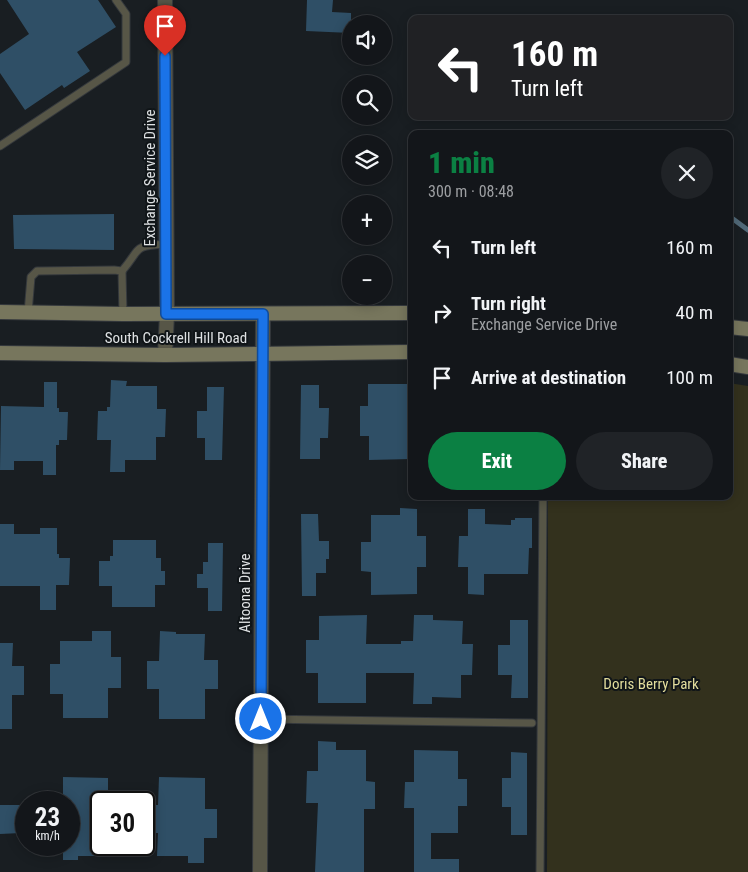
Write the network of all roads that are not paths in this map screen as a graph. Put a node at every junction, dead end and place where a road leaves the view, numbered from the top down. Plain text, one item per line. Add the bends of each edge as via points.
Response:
1 (116, 0) edge
2 (165, 0) edge
3 (0, 146) edge
4 (166, 244) junction
5 (122, 271) junction
6 (0, 312) edge
7 (28, 312) junction
8 (408, 313) edge
9 (123, 314) junction
10 (166, 314) junction
11 (263, 314) junction
12 (733, 327) edge
13 (748, 329) edge
14 (408, 352) edge
15 (0, 353) edge
16 (263, 354) junction
17 (165, 355) junction
18 (733, 365) edge
19 (748, 367) edge
20 (543, 500) edge
21 (261, 719) junction
22 (532, 723) dead end
23 (260, 872) edge
24 (540, 872) edge

1 - 3 lane via 126,14 126,62
2 - 4 street, Exchange Service Drive
4 - 5 lane via 144,245
4 - 10 street, Exchange Service Drive
5 - 7 lane via 37,271 31,276
5 - 9 lane
6 - 7 main road, South Cockrell Hill Road
7 - 9 main road, South Cockrell Hill Road
8 - 11 main road, South Cockrell Hill Road
9 - 10 main road, South Cockrell Hill Road
10 - 11 main road, South Cockrell Hill Road
10 - 17 street, Exchange Service Drive
11 - 16 street, Altoona Drive
12 - 13 main road
14 - 16 main road, South Cockrell Hill Road
15 - 17 main road, South Cockrell Hill Road
16 - 17 main road, South Cockrell Hill Road
16 - 21 street, Altoona Drive
18 - 19 main road
20 - 24 lane
21 - 22 lane
21 - 23 street, Altoona Drive

